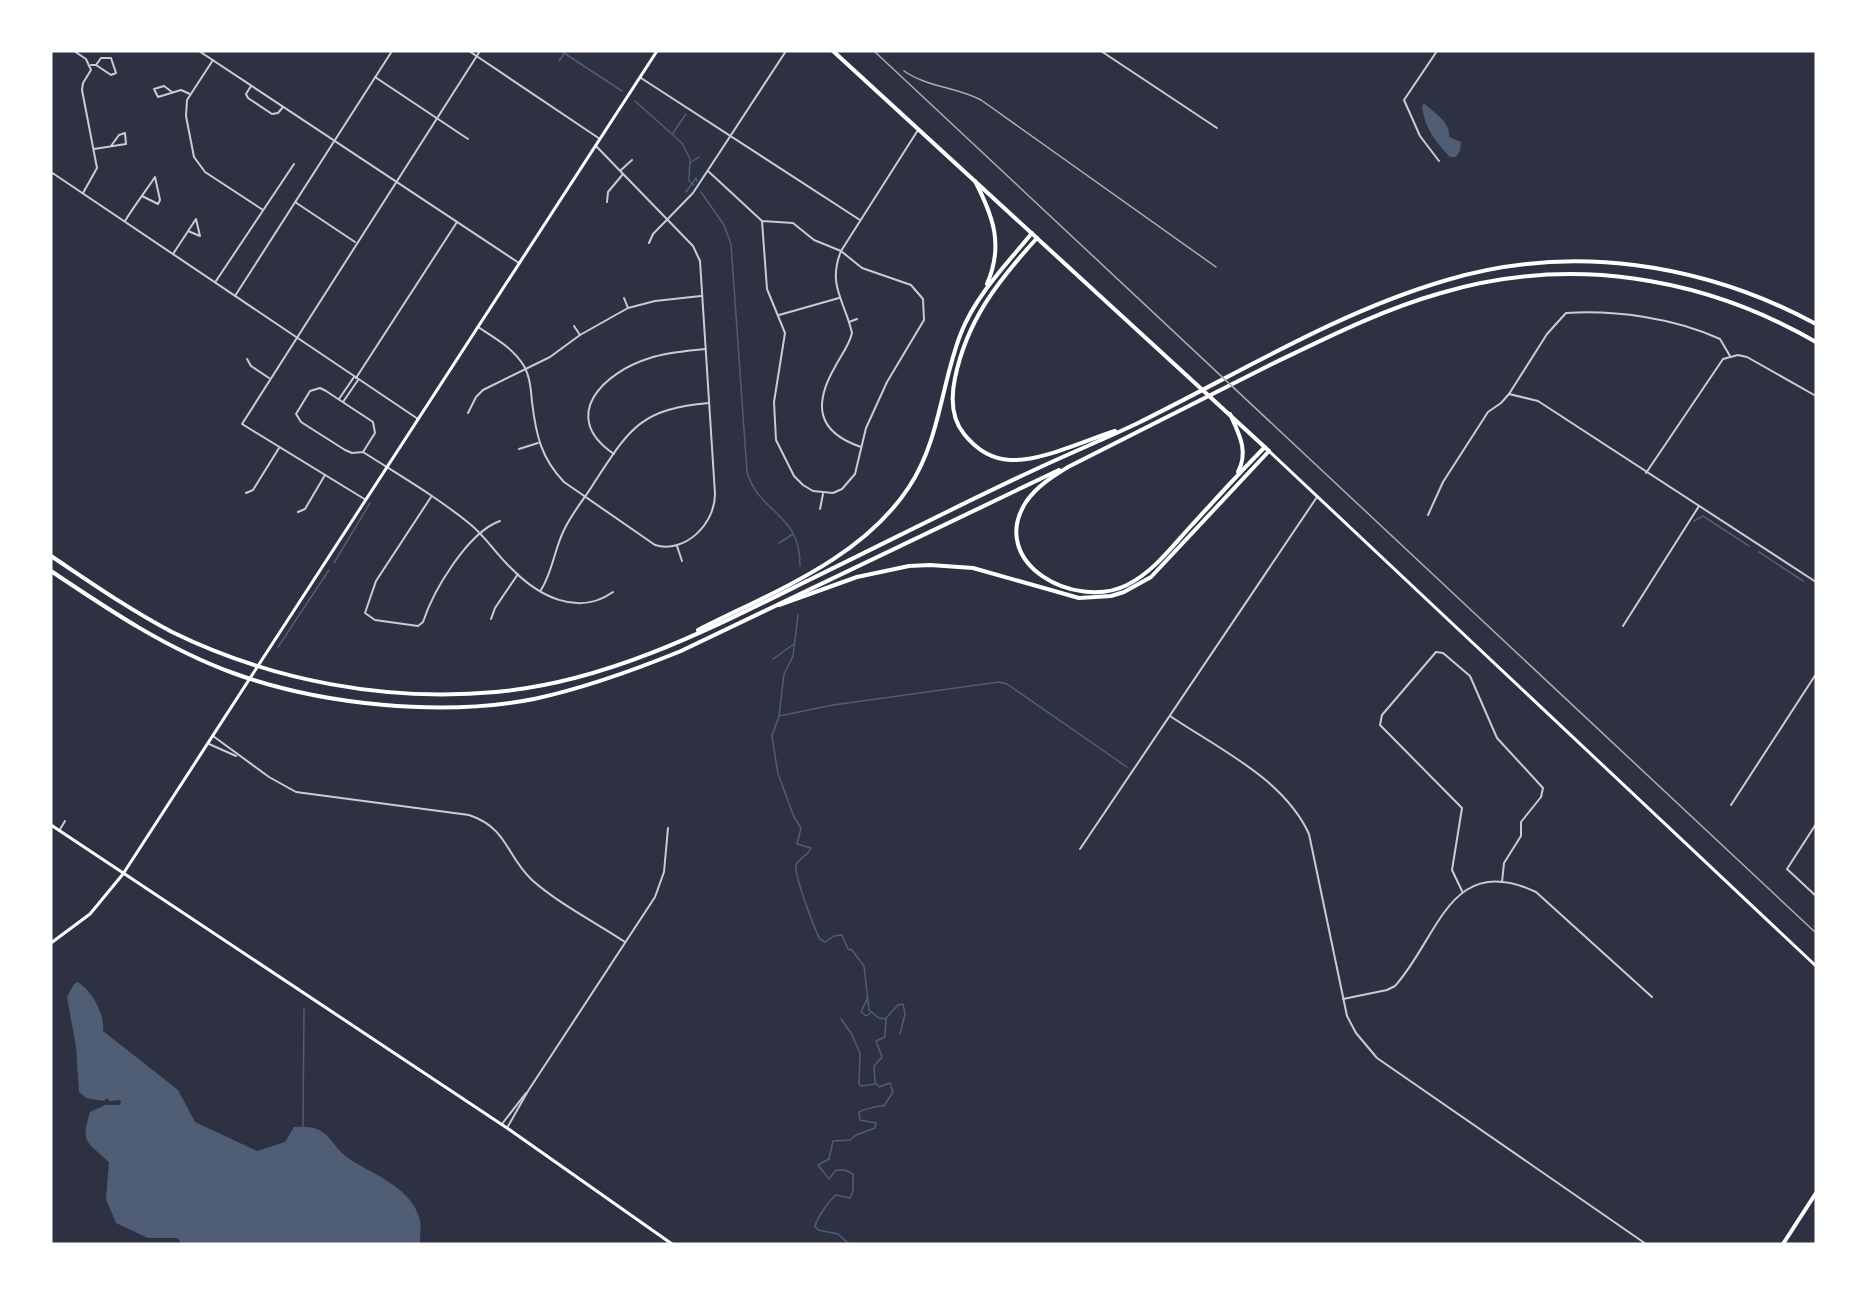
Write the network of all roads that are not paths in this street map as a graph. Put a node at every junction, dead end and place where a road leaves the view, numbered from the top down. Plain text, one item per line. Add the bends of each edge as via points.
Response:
1 (74, 51) edge
2 (199, 51) edge
3 (392, 51) edge
4 (469, 51) edge
5 (480, 51) edge
6 (657, 51) edge
7 (786, 51) edge
8 (833, 51) edge
9 (1101, 51) edge
10 (1437, 51) edge
11 (477, 56) junction
12 (213, 60) junction
13 (91, 65) junction
14 (96, 65) junction
15 (375, 77) junction
16 (640, 77) junction
17 (251, 86) junction
18 (172, 92) junction
19 (190, 94) junction
20 (283, 106) junction
21 (437, 118) junction
22 (1217, 128) dead end
23 (918, 130) junction
24 (731, 136) junction
25 (468, 139) dead end
26 (600, 139) junction
27 (334, 141) junction
28 (111, 146) junction
29 (596, 146) junction
30 (94, 149) junction
31 (632, 160) dead end
32 (1439, 161) dead end
33 (294, 164) dead end
34 (708, 171) junction
35 (51, 172) edge
36 (622, 172) junction
37 (395, 181) junction
38 (975, 181) junction
39 (83, 193) junction
40 (142, 196) junction
41 (295, 202) junction
42 (607, 202) dead end
43 (263, 210) junction
44 (668, 220) junction
45 (860, 220) junction
46 (125, 221) junction
47 (762, 221) junction
48 (457, 222) junction
49 (188, 231) junction
50 (1032, 233) junction
51 (1037, 238) junction
52 (356, 242) junction
53 (649, 243) dead end
54 (841, 251) junction
55 (173, 254) junction
56 (519, 263) junction
57 (215, 283) junction
58 (985, 290) junction
59 (236, 296) junction
60 (702, 296) junction
61 (624, 298) dead end
62 (839, 298) junction
63 (628, 308) junction
64 (778, 315) junction
65 (858, 319) dead end
66 (849, 322) junction
67 (1816, 324) edge
68 (574, 326) dead end
69 (478, 327) junction
70 (580, 334) junction
71 (296, 336) junction
72 (1816, 342) edge
73 (705, 349) junction
74 (1730, 356) junction
75 (247, 359) dead end
76 (526, 369) junction
77 (270, 378) junction
78 (356, 378) junction
79 (1509, 393) junction
80 (1816, 396) edge
81 (339, 399) junction
82 (343, 402) junction
83 (709, 403) junction
84 (468, 413) dead end
85 (1230, 414) junction
86 (418, 419) junction
87 (1136, 424) junction
88 (1138, 432) junction
89 (538, 443) junction
90 (280, 447) junction
91 (861, 447) junction
92 (1265, 447) junction
93 (519, 449) dead end
94 (1269, 451) junction
95 (363, 452) junction
96 (614, 454) junction
97 (387, 467) junction
98 (1646, 473) junction
99 (325, 475) junction
100 (1236, 477) junction
101 (246, 493) dead end
102 (823, 494) junction
103 (431, 497) junction
104 (1317, 497) junction
105 (585, 498) junction
106 (366, 500) junction
107 (1699, 506) junction
108 (820, 509) dead end
109 (298, 512) dead end
110 (1428, 515) dead end
111 (500, 521) dead end
112 (480, 533) junction
113 (677, 546) junction
114 (51, 556) edge
115 (682, 561) dead end
116 (51, 571) edge
117 (518, 574) junction
118 (1816, 582) edge
119 (540, 590) junction
120 (613, 592) dead end
121 (772, 607) junction
122 (492, 619) dead end
123 (1623, 626) dead end
124 (664, 648) junction
125 (1816, 674) edge
126 (1170, 716) junction
127 (213, 736) junction
128 (208, 743) junction
129 (239, 757) junction
130 (1731, 805) dead end
131 (65, 821) dead end
132 (1816, 824) edge
133 (51, 825) edge
134 (668, 828) dead end
135 (59, 831) junction
136 (1080, 849) dead end
137 (123, 874) junction
138 (1502, 882) junction
139 (1462, 891) junction
140 (1816, 896) edge
141 (625, 942) junction
142 (51, 943) edge
143 (1816, 966) edge
144 (1652, 997) dead end
145 (1343, 999) junction
146 (528, 1091) junction
147 (502, 1124) junction
148 (507, 1128) junction
149 (1816, 1193) edge
150 (672, 1244) edge
151 (1646, 1244) edge
152 (1783, 1244) edge

1 - 13 street
2 - 12 street
3 - 15 street
4 - 11 street
5 - 11 street
6 - 16 main road
7 - 24 street
8 - 23 main road
9 - 22 street
10 - 32 street via 1404,100 1420,136
11 - 21 street
11 - 26 street
12 - 17 street
12 - 19 street
13 - 14 street
13 - 30 street via 82,90
14 - 14 street via 111,75 116,73 111,58 100,58
15 - 21 street
15 - 27 street
16 - 24 street
16 - 26 main road
17 - 20 street
17 - 20 street via 248,98 273,114
18 - 18 street via 158,97 154,89 164,86
18 - 19 street via 182,90
19 - 43 street via 186,116 198,166
20 - 27 street
21 - 25 street
21 - 37 street
23 - 38 main road
23 - 45 street
24 - 34 street
24 - 45 street
26 - 29 main road
27 - 37 street
27 - 41 street
28 - 28 street via 126,144 125,133 119,135
28 - 30 street
29 - 36 street
29 - 56 main road
30 - 39 street via 95,175
31 - 36 street
33 - 43 street
34 - 44 street
34 - 47 street
35 - 39 street
36 - 42 street via 608,192
36 - 44 street
37 - 48 street
37 - 52 street
38 - 50 main road
38 - 58 main road via 997,233 994,269
39 - 46 street
40 - 40 street via 148,186 155,177 158,204
40 - 46 street
41 - 52 street
41 - 59 street
43 - 57 street
44 - 53 street
44 - 60 street via 693,246 700,261
45 - 54 street
46 - 55 street
47 - 54 street via 793,223 814,240
47 - 64 street via 767,289
48 - 56 street
48 - 78 street
49 - 49 street via 192,225 196,219 200,236
49 - 55 street
50 - 51 main road
50 - 58 main road
51 - 85 main road
51 - 87 main road via 989,294 963,343 952,401 961,431 982,452 1011,460 1034,458
52 - 71 street
54 - 62 street via 835,272
54 - 91 street via 868,271 911,285 923,299 925,310 921,328 887,382
55 - 57 street
56 - 69 main road
57 - 59 street
58 - 124 main road via 961,334 924,460 894,508 840,556
59 - 71 street
60 - 63 street
60 - 73 street
61 - 63 street
62 - 64 street
62 - 66 street
63 - 70 street
64 - 102 street via 784,333 774,402 776,440 794,476
65 - 66 street
66 - 91 street via 850,341 822,393 821,406 830,430
67 - 87 main road via 1760,296 1699,276 1640,265 1552,261 1488,270 1405,294 1246,367
68 - 70 street
69 - 76 street via 512,351
69 - 86 main road
70 - 76 street
71 - 77 street
71 - 78 street
72 - 88 main road via 1754,310 1694,290 1625,276 1562,273 1494,280 1440,293 1355,324
73 - 83 street
73 - 96 street via 650,358 628,367 599,389 588,409 588,425 596,440
74 - 79 street via 1720,339 1683,326 1617,314 1566,313 1546,334
74 - 80 street via 1754,361
74 - 98 street via 1717,365
75 - 77 street
76 - 84 street via 483,390
76 - 89 street
77 - 90 street via 242,424
78 - 81 street
78 - 82 street
78 - 86 street
79 - 98 street via 1538,401
79 - 110 street via 1488,412 1443,482
81 - 82 street
81 - 95 street via 320,388 310,390 297,409 298,419 345,450
82 - 95 street via 373,422 375,433
83 - 96 street via 657,412 638,425
83 - 113 street via 715,506 706,524
85 - 92 main road
85 - 100 main road via 1244,453
86 - 97 main road
87 - 124 main road
88 - 100 main road via 1054,476 1026,503 1019,517 1019,542 1023,556 1044,578 1081,592 1096,593 1125,586 1158,562
88 - 121 main road
89 - 93 street
89 - 105 street via 552,470
90 - 99 street
90 - 101 street via 253,490
91 - 102 street via 849,483
92 - 94 main road
92 - 100 main road
94 - 104 main road
94 - 121 main road via 1151,577 1124,592 1079,598 973,568 920,566 857,577
95 - 97 street
96 - 105 street
97 - 103 street
97 - 106 main road
98 - 107 street
99 - 106 street
99 - 109 street via 305,509
102 - 108 street
103 - 112 street
103 - 112 street via 376,581 365,613 375,620 418,626 432,597
104 - 126 street
104 - 143 main road
105 - 113 street via 655,545
105 - 119 street via 564,529 551,573
106 - 127 main road
107 - 118 street
107 - 123 street
111 - 112 street
112 - 117 street
113 - 115 street
114 - 124 main road via 170,631 244,661 329,685 436,695 495,692 588,675
116 - 121 main road via 128,623 233,673 327,697 397,705 465,706 531,699 617,677
117 - 119 street
117 - 122 street
119 - 120 street via 555,599 579,604
125 - 130 street
126 - 136 street
126 - 145 street via 1276,787 1301,816 1309,834
127 - 128 main road
127 - 129 street
128 - 129 street
128 - 137 main road
129 - 141 street via 282,785 307,795 478,818 501,836 530,878
131 - 135 street
132 - 140 street via 1787,869
133 - 135 main road
134 - 141 street via 660,888
135 - 137 main road
137 - 142 main road via 90,914
137 - 147 main road
138 - 139 street via 1478,883
138 - 139 street via 1502,868 1521,836 1521,822 1541,797 1543,788 1497,738 1470,676 1443,653 1436,652 1382,715 1380,725 1462,808 1452,870
138 - 144 street via 1527,888 1546,899
139 - 145 street via 1395,986
141 - 146 street
145 - 151 street via 1356,1033 1377,1058
146 - 147 street
146 - 148 street
147 - 148 main road
148 - 150 main road
149 - 152 main road

